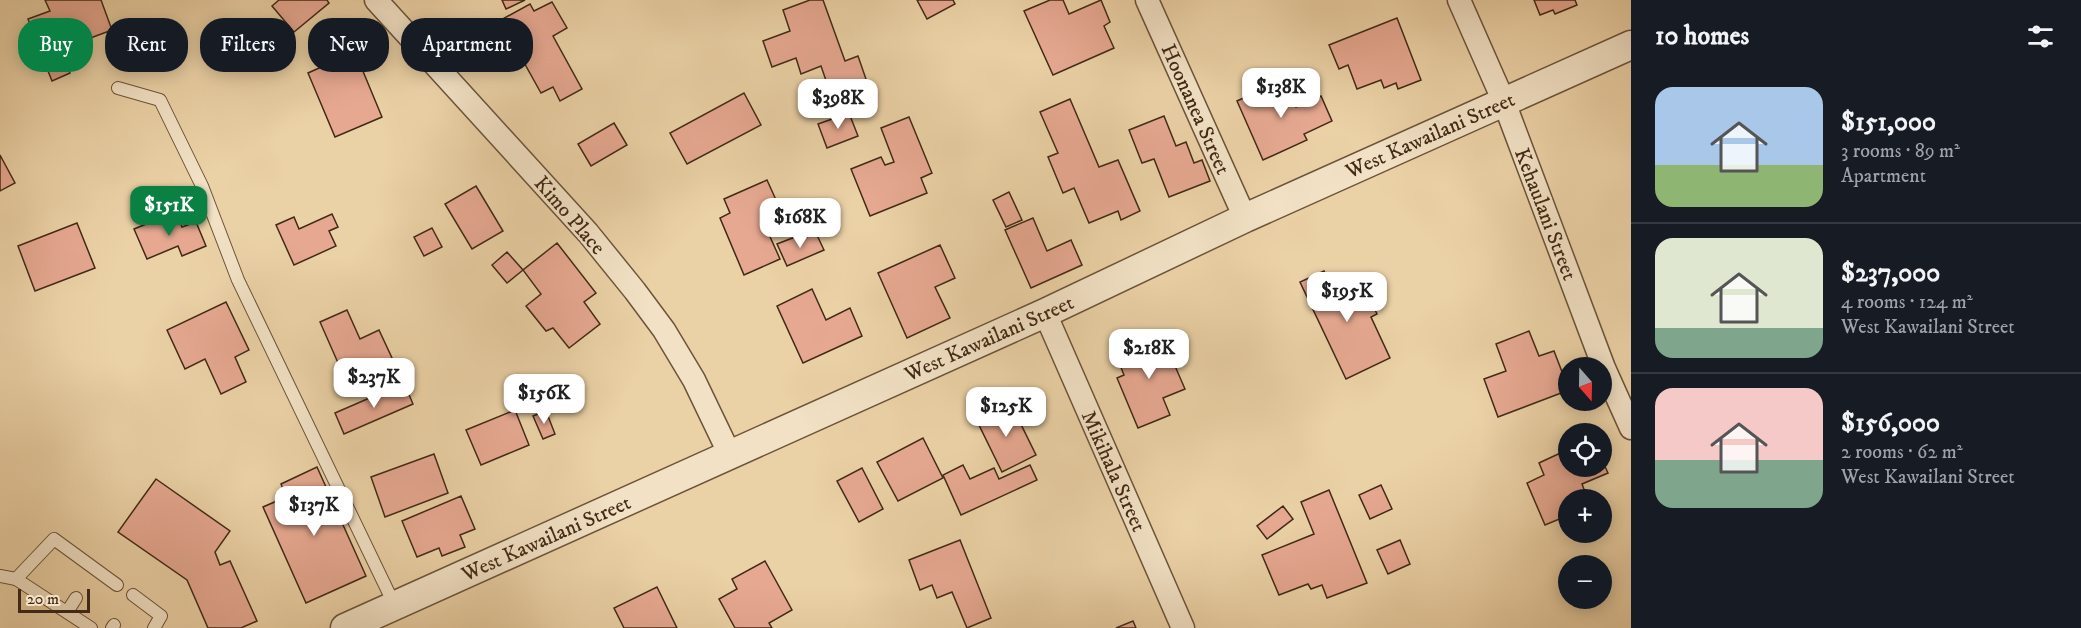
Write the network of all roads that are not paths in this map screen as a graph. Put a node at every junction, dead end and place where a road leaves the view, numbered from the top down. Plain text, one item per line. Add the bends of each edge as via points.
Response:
1 (376, 0) edge
2 (1147, 0) edge
3 (1459, 0) edge
4 (1631, 45) edge
5 (118, 88) dead end
6 (1504, 102) junction
7 (1245, 218) junction
8 (1045, 313) junction
9 (1631, 428) edge
10 (730, 455) junction
11 (0, 576) edge
12 (16, 579) junction
13 (117, 585) dead end
14 (76, 598) dead end
15 (134, 600) dead end
16 (395, 606) junction
17 (67, 612) junction
18 (91, 628) edge
19 (154, 628) edge
20 (345, 628) edge
21 (1183, 628) edge

1 - 10 street, Kimo Place via 635,291 694,380
2 - 7 street, Hoonanea Street
3 - 6 street, Kehaulani Street
4 - 6 street, West Kawailani Street
5 - 16 lane via 160,100 202,186 238,280
6 - 7 street, West Kawailani Street
6 - 9 street, Kehaulani Street via 1604,368
7 - 8 street, West Kawailani Street
8 - 10 street, West Kawailani Street
8 - 21 street, Mikihala Street
10 - 16 street, West Kawailani Street
11 - 12 lane
12 - 13 lane via 54,539 94,573
12 - 17 lane
14 - 17 lane
15 - 19 lane via 161,616
16 - 20 street, West Kawailani Street
17 - 18 lane

